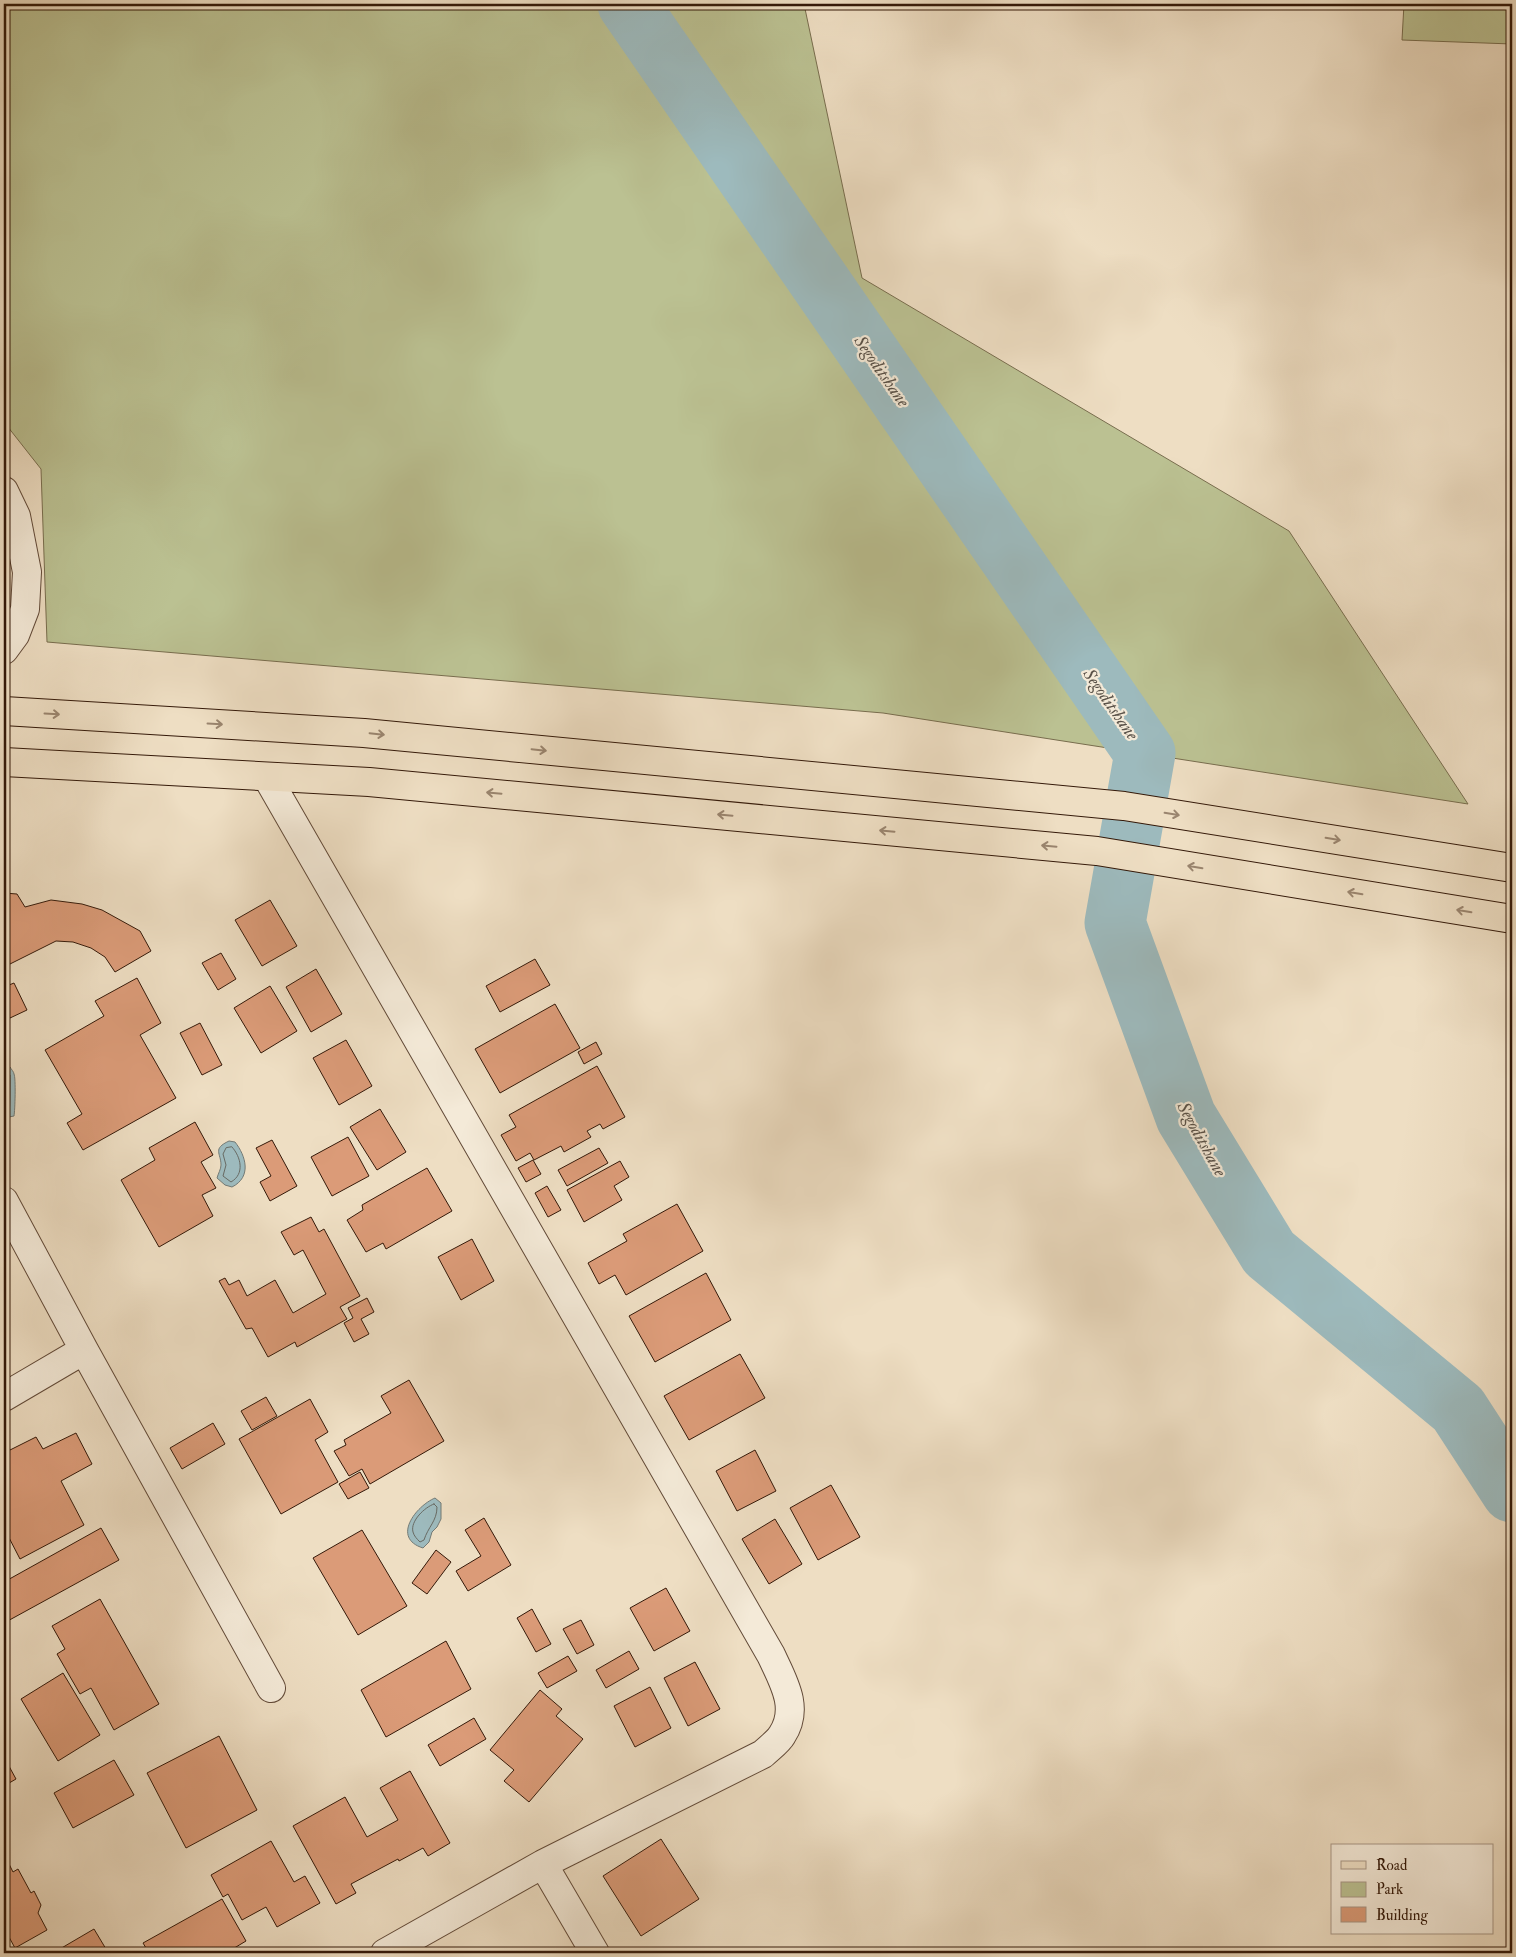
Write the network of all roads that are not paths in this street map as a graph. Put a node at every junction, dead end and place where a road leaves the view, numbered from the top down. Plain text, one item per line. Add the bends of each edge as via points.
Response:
1 (4, 491) edge
2 (4, 650) edge
3 (4, 711) edge
4 (4, 762) edge
5 (267, 777) junction
6 (1512, 868) edge
7 (1512, 919) edge
8 (4, 1200) edge
9 (84, 1350) junction
10 (4, 1397) edge
11 (271, 1688) dead end
12 (543, 1864) junction
13 (385, 1953) edge
14 (595, 1953) edge

1 - 2 street via 16,516 27,572 25,609 15,635
3 -> 6 main road via 364,733 1124,806
4 - 5 main road
7 -> 5 main road via 1097,851 370,782
5 - 12 street via 771,1655 789,1694 791,1716 782,1736 763,1754
8 - 9 street
9 - 10 street
9 - 11 street
12 - 13 street
12 - 14 street

